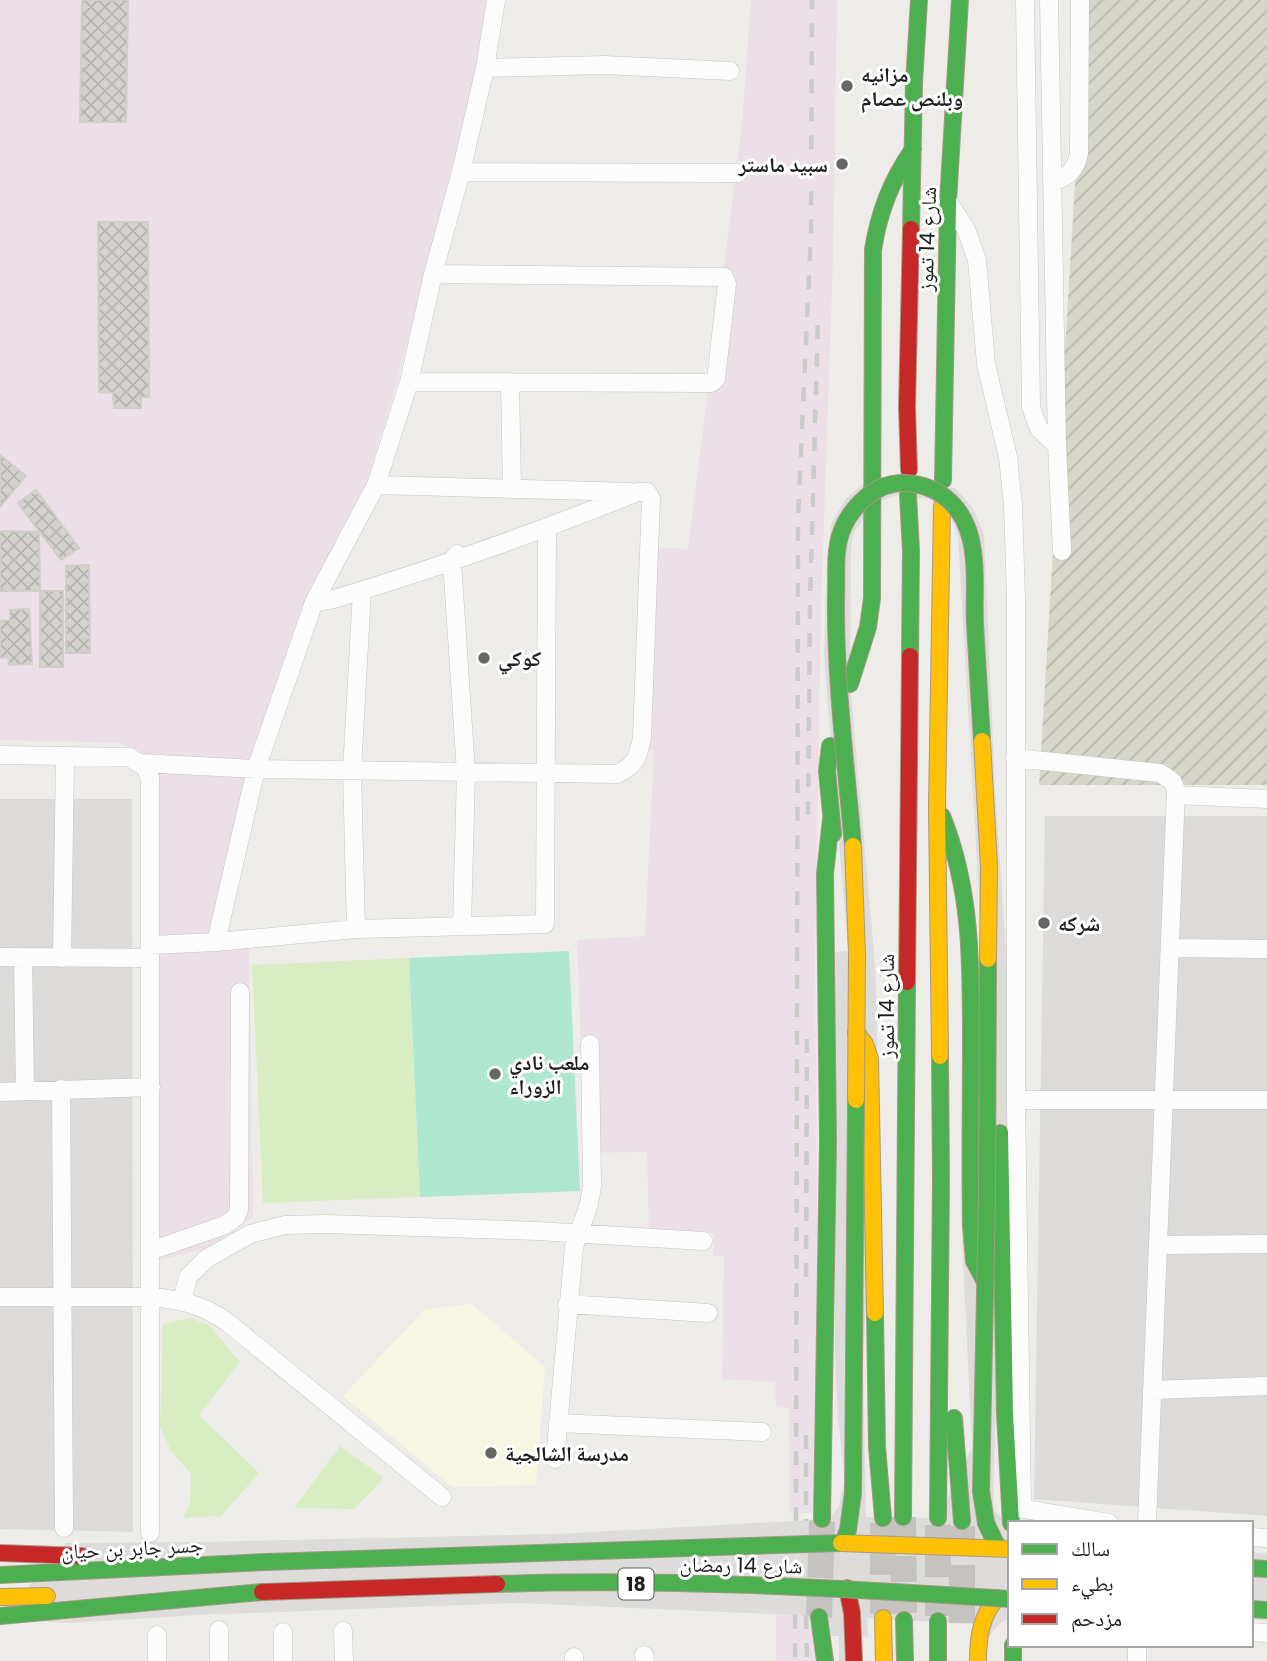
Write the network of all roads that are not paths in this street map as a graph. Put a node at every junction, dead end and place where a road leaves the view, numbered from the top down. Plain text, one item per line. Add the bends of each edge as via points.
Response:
1 (496, 0) edge
2 (919, 0) edge
3 (960, 0) edge
4 (1025, 0) edge
5 (1049, 0) edge
6 (1080, 0) edge
7 (485, 68) junction
8 (730, 71) dead end
9 (913, 149) junction
10 (461, 172) junction
11 (738, 173) dead end
12 (1052, 182) junction
13 (948, 202) junction
14 (433, 274) junction
15 (409, 382) junction
16 (510, 382) junction
17 (1057, 446) junction
18 (909, 471) dead end
19 (943, 480) dead end
20 (376, 485) junction
21 (512, 489) junction
22 (638, 492) junction
23 (908, 495) dead end
24 (942, 506) dead end
25 (547, 528) junction
26 (1062, 551) dead end
27 (454, 557) junction
28 (362, 591) junction
29 (314, 602) junction
30 (850, 684) dead end
31 (830, 746) dead end
32 (0, 755) edge
33 (65, 756) junction
34 (1015, 758) junction
35 (140, 764) junction
36 (256, 769) junction
37 (352, 770) junction
38 (466, 772) junction
39 (547, 774) junction
40 (1176, 795) junction
41 (1267, 799) edge
42 (937, 807) junction
43 (831, 819) junction
44 (463, 926) junction
45 (356, 929) junction
46 (216, 942) junction
47 (1170, 948) junction
48 (1267, 949) edge
49 (150, 951) junction
50 (0, 957) edge
51 (23, 957) junction
52 (62, 957) junction
53 (240, 992) dead end
54 (986, 1029) junction
55 (856, 1032) junction
56 (590, 1044) dead end
57 (151, 1087) junction
58 (61, 1089) junction
59 (25, 1090) junction
60 (0, 1092) edge
61 (1016, 1100) junction
62 (1164, 1100) junction
63 (1267, 1100) edge
64 (577, 1234) junction
65 (704, 1241) dead end
66 (1267, 1244) edge
67 (1158, 1245) junction
68 (150, 1251) junction
69 (853, 1274) junction
70 (984, 1280) junction
71 (0, 1297) edge
72 (62, 1297) junction
73 (150, 1297) junction
74 (182, 1301) junction
75 (567, 1304) junction
76 (708, 1313) dead end
77 (940, 1354) junction
78 (1267, 1385) edge
79 (1152, 1390) junction
80 (558, 1423) junction
81 (762, 1432) dead end
82 (555, 1459) dead end
83 (442, 1497) dead end
84 (1014, 1513) edge
85 (903, 1517) tunnel mouth
86 (883, 1518) tunnel mouth
87 (938, 1518) tunnel mouth
88 (822, 1519) tunnel mouth
89 (962, 1521) tunnel mouth
90 (1090, 1521) edge
91 (1147, 1521) edge
92 (64, 1528) dead end
93 (150, 1533) dead end
94 (843, 1543) junction
95 (1004, 1548) edge
96 (0, 1553) edge
97 (266, 1562) junction
98 (0, 1575) edge
99 (847, 1588) junction
100 (262, 1592) junction
101 (0, 1597) edge
102 (1003, 1598) edge
103 (0, 1616) edge
104 (819, 1617) tunnel mouth
105 (883, 1618) tunnel mouth
106 (904, 1620) tunnel mouth
107 (938, 1621) tunnel mouth
108 (219, 1630) dead end
109 (343, 1631) dead end
110 (283, 1632) dead end
111 (157, 1636) dead end
112 (157, 1661) edge
113 (219, 1661) edge
114 (283, 1661) edge
115 (344, 1661) edge
116 (825, 1661) edge
117 (854, 1661) edge
118 (884, 1661) edge
119 (905, 1661) edge
120 (938, 1661) edge
121 (978, 1661) edge

1 - 7 street
2 - 9 main road, شارع 14 تموز
3 - 13 main road, شارع 14 تموز
4 - 17 street via 1031,407 1039,429
5 - 12 street
6 - 12 street via 1078,163 1065,178
7 - 8 street via 604,65
7 - 10 street
9 - 18 main road, شارع 14 تموز
9 - 30 main road via 883,200 873,250 873,588 868,627
10 - 11 street
10 - 14 street
12 - 17 street
13 - 19 main road, شارع 14 تموز
13 - 34 street via 966,229 977,260 986,364 1010,471 1016,552
14 - 15 street
14 - 16 street via 726,279 713,383
15 - 16 street
15 - 20 street
16 - 21 street
17 - 26 street
20 - 21 street
20 - 29 street
21 - 22 street
22 - 25 street
22 - 39 street via 646,492 651,499 639,752 632,767 617,774
23 - 85 main road, شارع 14 تموز
24 - 42 main road
25 - 27 street
25 - 39 street
27 - 28 street
27 - 38 street
28 - 29 street
28 - 37 street
29 - 36 street
31 - 43 main road
32 - 33 street
33 - 35 street via 122,756
33 - 52 street
34 - 40 street via 1160,773 1172,781
34 - 61 street
35 - 36 street
35 - 49 street via 151,785
36 - 37 street
36 - 46 street
37 - 38 street
37 - 45 street
38 - 39 street
38 - 44 street
39 - 44 street via 545,924
40 - 41 street
40 - 47 street
42 - 70 main road via 960,863 968,907 971,1238 974,1261
42 - 77 main road
43 - 69 main road via 841,952 841,1235
43 - 88 main road via 825,874 828,1140
44 - 45 street
45 - 46 street
46 - 49 street
47 - 48 street
47 - 62 street
49 - 52 street
49 - 57 street
50 - 51 street
51 - 52 street
51 - 59 street
53 - 68 street via 239,1209 225,1226
54 - 55 main road, bridge via 989,866 973,545 968,526 947,498 929,487 892,484 874,492 850,515 837,551 836,636 856,881
54 - 70 main road, bridge
54 - 84 main road via 1000,1061 1001,1232
55 - 69 main road, bridge
55 - 86 main road via 870,1059 877,1447
56 - 64 street via 592,1186
57 - 58 street
57 - 68 street
58 - 59 street
58 - 72 street
59 - 60 street
61 - 62 street
61 - 84 street
62 - 63 street
62 - 67 street
64 - 65 street
64 - 74 street via 285,1225 250,1234 206,1259 188,1277
64 - 75 street
66 - 67 street
67 - 79 street
68 - 73 street
69 - 94 main road, bridge via 853,1493
70 - 95 main road, bridge via 981,1500 986,1523
71 - 72 street
72 - 73 street
72 - 92 street
73 - 74 street
73 - 93 street
74 - 83 street via 200,1305 227,1322
75 - 76 street
75 - 80 street
77 - 87 main road
77 - 89 main road via 953,1403
78 - 79 street
79 - 91 street
80 - 81 street
80 - 82 street
84 - 90 street
94 - 95 main road, شارع 14 رمضان / 18, bridge
94 - 97 main road, شارع 14 رمضان / 18, bridge
96 - 97 main road
97 - 98 main road, جسر جابر بن حيان
99 - 100 main road, شارع 14 رمضان / 18, bridge via 561,1582
99 - 102 main road, شارع 14 رمضان / 18, bridge
99 - 117 main road
100 - 101 main road, جسر جابر بن حيان
100 - 103 main road
102 - 121 main road via 987,1611 981,1626
104 - 116 main road
105 - 118 main road
106 - 119 main road
107 - 120 main road
108 - 113 street
109 - 115 street
110 - 114 street
111 - 112 street

